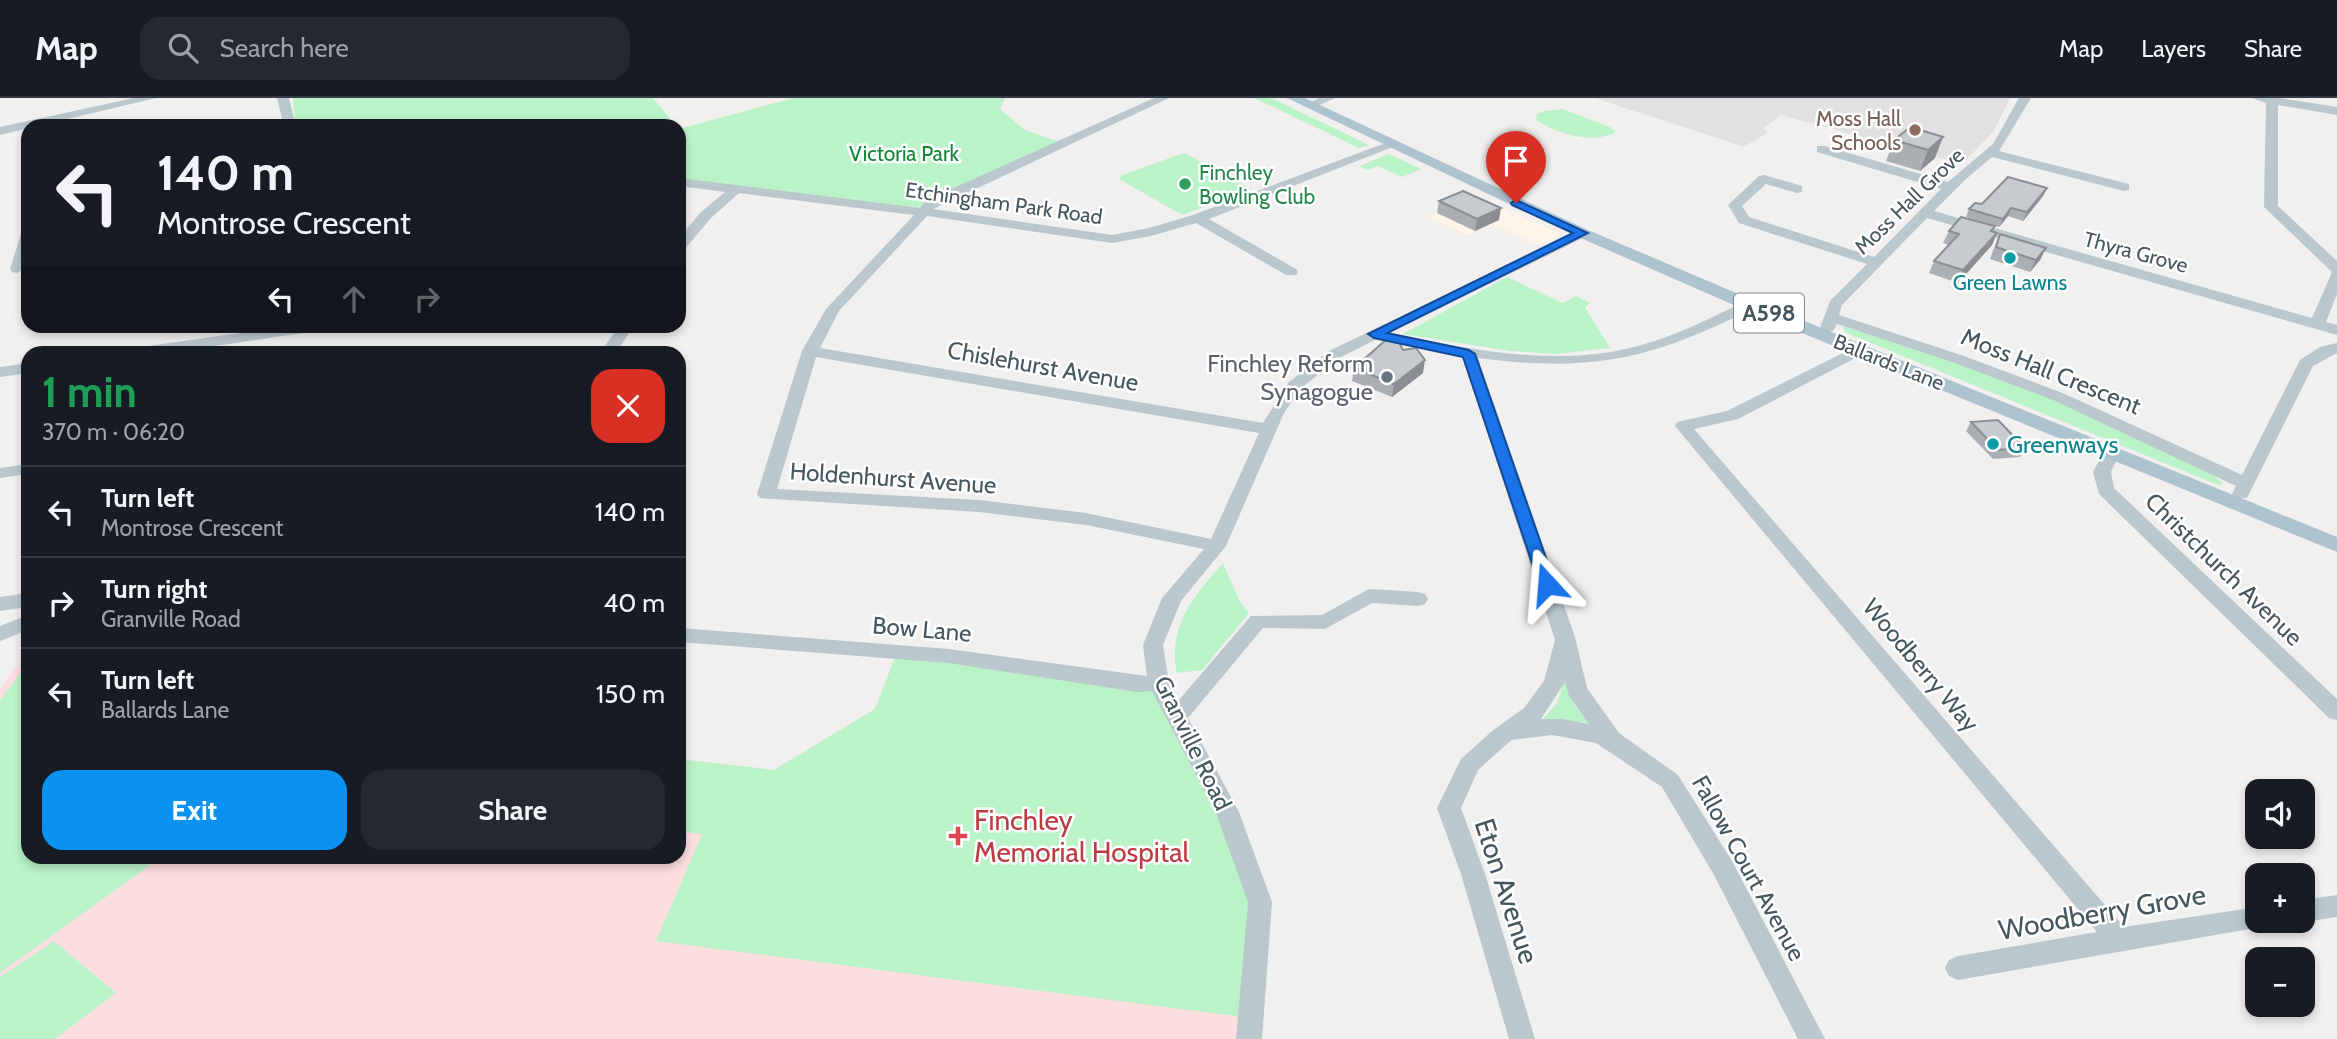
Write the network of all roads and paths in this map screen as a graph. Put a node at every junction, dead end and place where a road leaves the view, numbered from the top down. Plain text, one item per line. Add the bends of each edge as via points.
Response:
1 (150, 98) edge
2 (283, 98) edge
3 (1163, 98) edge
4 (1329, 98) edge
5 (2025, 98) edge
6 (2258, 98) edge
7 (2272, 101) junction
8 (1302, 102) edge
9 (2337, 111) edge
10 (55, 119) edge
11 (288, 119) edge
12 (21, 126) edge
13 (0, 131) edge
14 (1392, 145) junction
15 (1821, 149) dead end
16 (1990, 153) junction
17 (686, 184) edge
18 (1950, 187) junction
19 (2124, 187) dead end
20 (1797, 189) dead end
21 (735, 190) junction
22 (924, 212) junction
23 (1925, 213) junction
24 (1198, 218) junction
25 (1583, 233) junction
26 (686, 239) edge
27 (2331, 255) edge
28 (1876, 262) junction
29 (21, 268) edge
30 (2337, 269) edge
31 (0, 272) edge
32 (1291, 272) dead end
33 (2337, 275) edge
34 (1749, 305) junction
35 (1831, 317) junction
36 (2318, 323) junction
37 (2337, 330) edge
38 (270, 333) edge
39 (1374, 334) junction
40 (1826, 336) junction
41 (181, 346) edge
42 (2337, 348) edge
43 (1858, 350) junction
44 (810, 351) junction
45 (1469, 354) junction
46 (21, 369) edge
47 (0, 372) edge
48 (1268, 429) junction
49 (2111, 453) junction
50 (21, 469) edge
51 (0, 473) edge
52 (2242, 494) junction
53 (2337, 545) edge
54 (1217, 546) junction
55 (1418, 600) dead end
56 (21, 601) edge
57 (0, 604) edge
58 (21, 625) edge
59 (0, 634) edge
60 (686, 636) edge
61 (1565, 637) junction
62 (1158, 683) junction
63 (2337, 712) edge
64 (1177, 716) junction
65 (1500, 737) junction
66 (1611, 739) junction
67 (2337, 906) edge
68 (2315, 909) edge
69 (2245, 920) edge
70 (2119, 939) junction
71 (1958, 968) dead end
72 (1248, 1039) edge
73 (1522, 1039) edge
74 (1812, 1039) edge

1 - 10 street
2 - 11 street
3 - 22 street, Holdenhurst Avenue via 932,204
4 - 8 street
5 - 16 street, Moss Hall Grove
6 - 7 street
7 - 9 street
7 - 27 street via 2271,207
8 - 14 main road, Ballards Lane / A598
12 - 13 street
14 - 24 street, Etchingham Park Road
14 - 25 main road, Ballards Lane / A598
15 - 18 street
16 - 18 street, Moss Hall Grove
16 - 19 street
17 - 21 street, Etchingham Park Road
18 - 23 street, Moss Hall Grove
20 - 28 street via 1764,179 1735,205 1744,220
21 - 22 street, Etchingham Park Road
21 - 26 street
22 - 24 street, Etchingham Park Road via 1112,239
22 - 44 street, Holdenhurst Avenue via 833,309
23 - 28 street, Moss Hall Grove
23 - 36 street, Thyra Grove
24 - 32 street
25 - 34 main road, Ballards Lane / A598
25 - 39 street, Granville Road
27 - 30 street
28 - 35 street, Moss Hall Grove via 1835,304
29 - 31 street
33 - 36 street
34 - 40 main road, Ballards Lane / A598
34 - 45 street via 1676,339 1634,352 1526,359
35 - 40 street, Moss Hall Grove
35 - 52 street, Moss Hall Crescent via 2059,397
36 - 37 street, Thyra Grove
38 - 41 street
39 - 45 street
39 - 48 street, Granville Road via 1335,354 1295,385
40 - 43 main road, Ballards Lane / A598
42 - 52 street via 2306,363
43 - 49 main road, Ballards Lane / A598
43 - 70 street, Woodberry Way via 1732,415 1683,426
44 - 48 street, Chislehurst Avenue
44 - 54 street, Holdenhurst Avenue via 766,494 979,506 1086,519
45 - 61 street, Fallow Court Avenue
46 - 47 street
48 - 54 street, Granville Road
49 - 52 main road, Ballards Lane / A598
49 - 63 street, Christchurch Avenue via 2102,472 2105,490
50 - 51 street
52 - 53 main road, Ballards Lane / A598
54 - 62 street, Granville Road via 1172,598 1153,645
55 - 64 street via 1369,596 1325,622 1258,621
56 - 57 street
58 - 59 street
60 - 62 street, Bow Lane via 949,656 1137,684
61 - 65 street, Eton Avenue via 1554,683 1532,714
61 - 66 street, Fallow Court Avenue via 1577,690
62 - 64 street, Granville Road
64 - 72 street, Granville Road via 1227,812 1260,902
65 - 66 street, Eton Avenue via 1540,725 1578,728
65 - 73 street, Eton Avenue via 1469,765 1449,808
66 - 74 street, Fallow Court Avenue via 1671,781 1723,868
67 - 68 street
69 - 70 street, Woodberry Grove
70 - 71 street, Woodberry Grove

